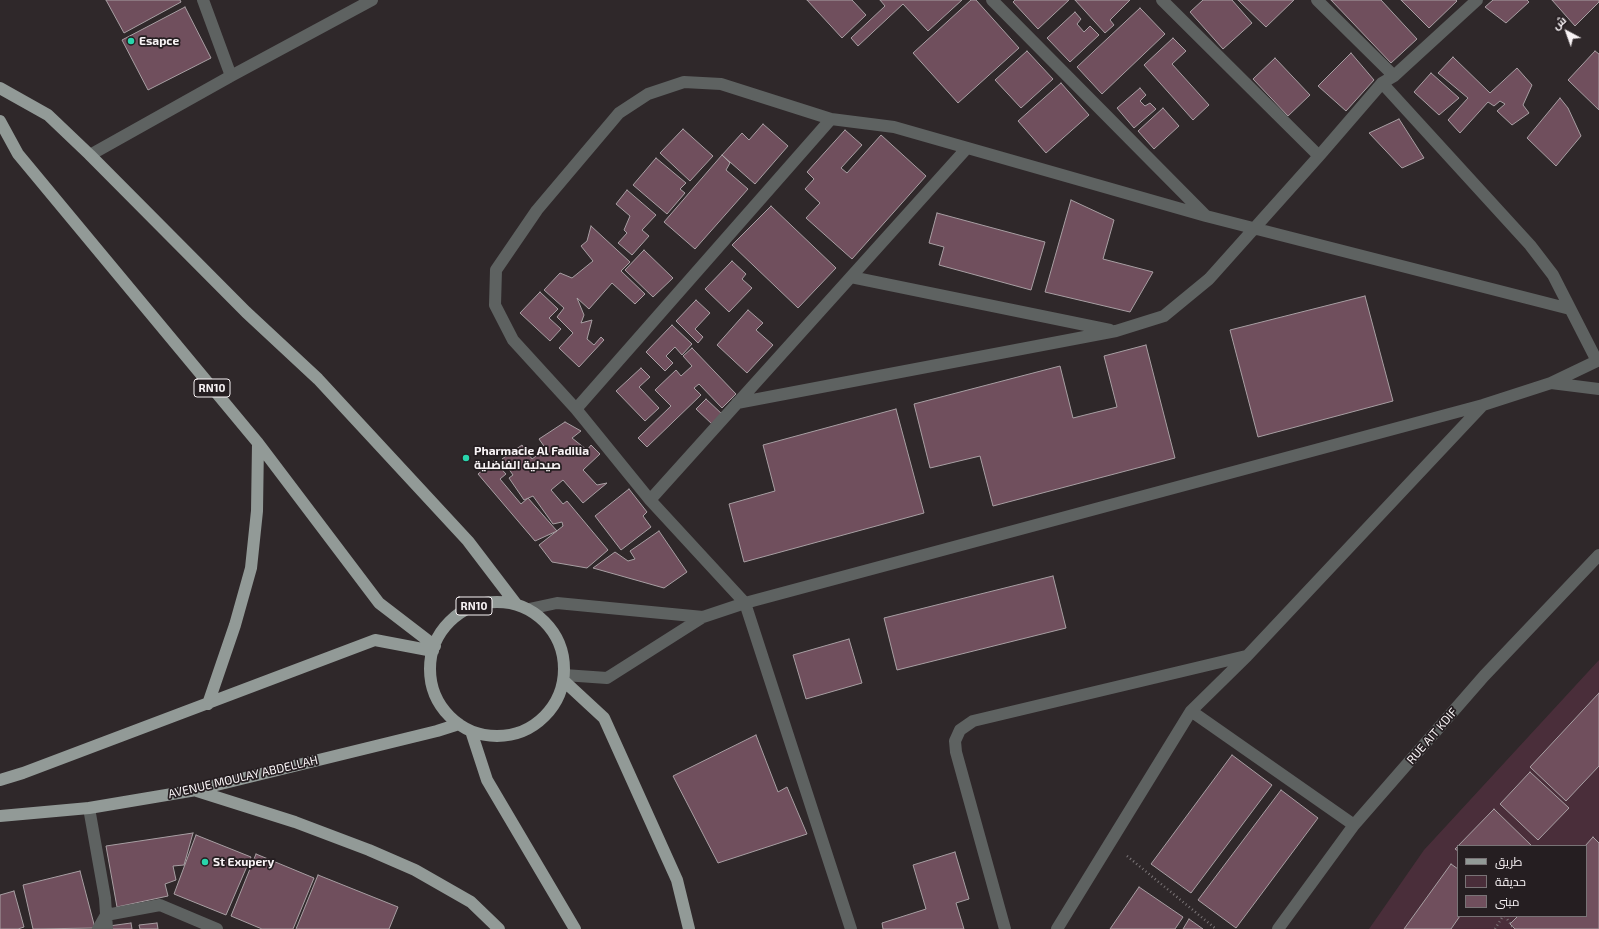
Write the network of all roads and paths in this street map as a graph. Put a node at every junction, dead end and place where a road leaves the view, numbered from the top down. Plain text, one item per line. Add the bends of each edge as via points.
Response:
1 (203, 0) edge
2 (372, 0) edge
3 (992, 0) edge
4 (1162, 0) edge
5 (1317, 0) edge
6 (1472, 2) edge
7 (232, 76) junction
8 (1394, 76) junction
9 (1382, 83) junction
10 (0, 88) edge
11 (831, 119) junction
12 (0, 121) edge
13 (967, 148) junction
14 (90, 155) junction
15 (1319, 156) junction
16 (1206, 216) junction
17 (1255, 228) junction
18 (851, 277) junction
19 (1570, 310) junction
20 (1116, 331) junction
21 (1598, 361) edge
22 (1551, 383) junction
23 (1599, 389) edge
24 (737, 403) junction
25 (1483, 405) junction
26 (576, 409) junction
27 (258, 443) junction
28 (650, 500) junction
29 (1599, 555) edge
30 (745, 603) junction
31 (516, 604) junction
32 (529, 609) junction
33 (703, 617) junction
34 (434, 648) junction
35 (1247, 656) junction
36 (564, 678) junction
37 (208, 704) junction
38 (1191, 711) junction
39 (459, 724) junction
40 (472, 731) junction
41 (0, 780) edge
42 (196, 790) junction
43 (89, 808) junction
44 (0, 816) edge
45 (1354, 825) junction
46 (1109, 842) junction
47 (106, 916) junction
48 (1503, 917) edge
49 (1505, 917) edge
50 (98, 929) edge
51 (107, 929) edge
52 (217, 929) edge
53 (499, 929) edge
54 (575, 929) edge
55 (689, 929) edge
56 (851, 929) edge
57 (1005, 929) edge
58 (1057, 929) edge
59 (1216, 929) edge
60 (1278, 929) edge
61 (1495, 929) edge
62 (1514, 929) edge

1 - 7 street
2 - 7 street
3 - 16 street
4 - 15 street
5 - 8 street
6 - 8 street
7 - 14 street
8 - 9 street
9 - 15 street
9 - 19 street via 1530,245 1553,275
10 - 14 main road, RN10 via 48,115
11 - 13 street via 894,127
11 - 26 street
11 - 26 street via 721,84 684,82 648,94 619,113 537,210 496,270 495,305 513,340
12 - 27 main road, RN10 via 18,154
13 - 16 street
13 - 18 street
14 - 31 main road, RN10 via 246,312 318,379 468,541
15 - 17 street
16 - 17 street
17 - 19 street
17 - 20 street via 1209,279 1164,316
18 - 20 street
18 - 24 street
19 - 21 street
20 - 24 street
21 - 22 street
22 - 23 street
22 - 25 street
24 - 28 street
25 - 30 street
25 - 35 street
26 - 28 street
27 - 34 main road, RN10 via 379,602
27 - 37 main road via 257,511 250,568 235,626
28 - 30 street
29 - 45 street, RUE AIT KDIF via 1484,676
30 - 33 street
30 - 56 street
31 - 32 main road, RN10
31 - 34 main road, RN10 via 502,602 474,606 450,622
32 - 33 street via 557,603
32 - 36 main road, RN10 via 550,627 558,639 565,666
33 - 36 street via 607,678
34 - 37 main road via 375,640
34 - 39 main road, RN10 via 430,674 433,689 447,714
35 - 38 street
35 - 57 street via 973,721 960,730 955,741 956,752
36 - 40 main road, RN10 via 558,697 549,712 536,724 504,736 486,736
36 - 55 main road via 604,718 677,880
37 - 41 main road
38 - 45 street
38 - 46 street
39 - 40 main road, RN10
39 - 42 main road, AVENUE MOULAY ABDELLAH
40 - 54 main road via 487,780
42 - 43 main road, AVENUE MOULAY ABDELLAH
42 - 53 main road via 295,822 415,870 471,902
43 - 44 main road, AVENUE MOULAY ABDELLAH
43 - 47 street
45 - 60 street, RUE AIT KDIF
46 - 58 street
46 - 59 path
47 - 50 street
47 - 51 street
47 - 52 street via 160,905
48 - 61 path
49 - 62 path

